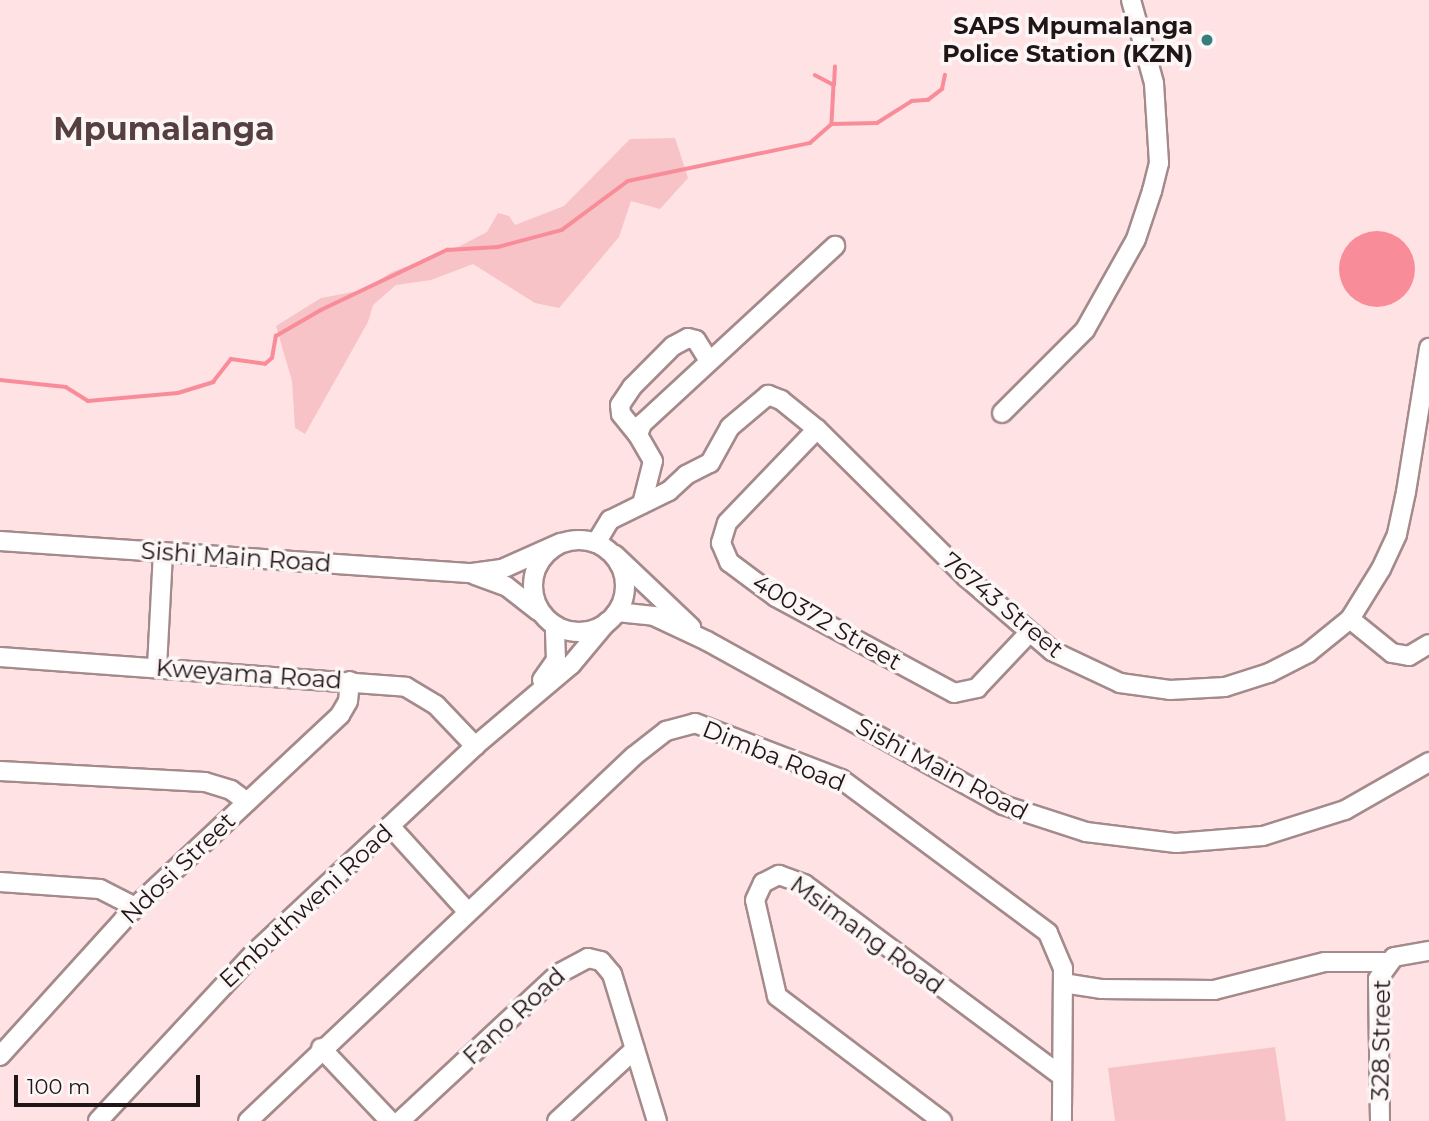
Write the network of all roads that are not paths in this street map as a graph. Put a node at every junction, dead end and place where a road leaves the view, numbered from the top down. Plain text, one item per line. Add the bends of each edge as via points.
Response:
1 (1131, 0) edge
2 (835, 246) dead end
3 (1429, 348) edge
4 (708, 359) junction
5 (1002, 413) dead end
6 (817, 429) junction
7 (638, 435) junction
8 (642, 504) junction
9 (0, 541) edge
10 (560, 543) junction
11 (596, 543) junction
12 (163, 552) junction
13 (612, 553) junction
14 (472, 573) junction
15 (612, 617) junction
16 (548, 619) junction
17 (1350, 619) junction
18 (1029, 633) junction
19 (707, 640) junction
20 (1429, 644) edge
21 (0, 657) edge
22 (157, 667) junction
23 (350, 681) junction
24 (524, 702) junction
25 (475, 746) junction
26 (1429, 762) edge
27 (0, 771) edge
28 (247, 802) junction
29 (390, 826) junction
30 (0, 882) edge
31 (135, 907) junction
32 (468, 912) junction
33 (1429, 951) edge
34 (1388, 962) junction
35 (1063, 983) junction
36 (321, 1048) junction
37 (635, 1049) junction
38 (0, 1056) edge
39 (1062, 1076) junction
40 (98, 1121) edge
41 (248, 1121) edge
42 (390, 1121) edge
43 (400, 1121) edge
44 (557, 1121) edge
45 (657, 1121) edge
46 (942, 1121) edge
47 (1062, 1121) edge
48 (1380, 1121) edge

1 - 5 street via 1154,83 1159,163 1152,191 1136,239 1085,330
2 - 4 street via 740,338
3 - 17 street, 76743 Street via 1396,534
4 - 7 street via 642,424
4 - 7 street via 696,340 688,338 673,346 632,387 620,405 621,414
6 - 8 street, 76743 Street via 768,395 730,427 710,463
6 - 18 street, 76743 Street
6 - 18 street, 400372 Street via 727,523 724,552 739,572 954,693 976,688
7 - 8 street via 653,461
8 - 11 street, 76743 Street via 610,520
9 - 12 street, Sishi Main Road
10 - 11 street
10 - 14 street, Sishi Main Road via 502,569
10 - 16 street via 537,566 534,598
11 - 13 street
12 - 14 street, Sishi Main Road
12 - 22 street
13 - 15 street via 625,581
13 - 19 street, Sishi Main Road
14 - 16 street, Sishi Main Road via 506,586
15 - 16 street via 582,632
15 - 19 street, Sishi Main Road via 654,616
15 - 24 street, Embuthweni Road via 571,665
16 - 24 street, Embuthweni Road via 556,660
17 - 18 street, 76743 Street via 1308,653 1269,673 1225,687 1170,690 1120,683 1082,668
17 - 20 street via 1392,653 1409,656
19 - 26 street, Sishi Main Road via 1003,805 1043,821 1127,840 1176,843 1263,836 1345,810
21 - 22 street, Kweyama Road
22 - 23 street, Kweyama Road
23 - 25 street, Kweyama Road via 406,687 422,694
23 - 28 street, Ndosi Street via 348,701 340,715
24 - 25 street, Embuthweni Road
25 - 29 street, Embuthweni Road
27 - 28 street via 205,782 231,790
28 - 31 street, Ndosi Street
29 - 32 street
29 - 40 street, Embuthweni Road via 204,1004
30 - 31 street via 100,889
31 - 38 street, Ndosi Street
32 - 35 street, Dimba Road via 653,740 676,726 695,723 820,770 866,796 1048,933 1059,951
32 - 36 street, Dimba Road
33 - 34 street, 328 Street via 1413,951
34 - 35 street via 1325,962 1214,990 1101,989
34 - 48 street, 328 Street via 1378,979
35 - 39 street, Dimba Road
36 - 41 street, Dimba Road
36 - 42 street
37 - 43 street, Fano Road via 608,967 595,958 579,959
37 - 44 street
37 - 45 street, Fano Road
39 - 46 street, Msimang Road via 804,884 779,875 763,883 755,900 777,996
39 - 47 street, Dimba Road

